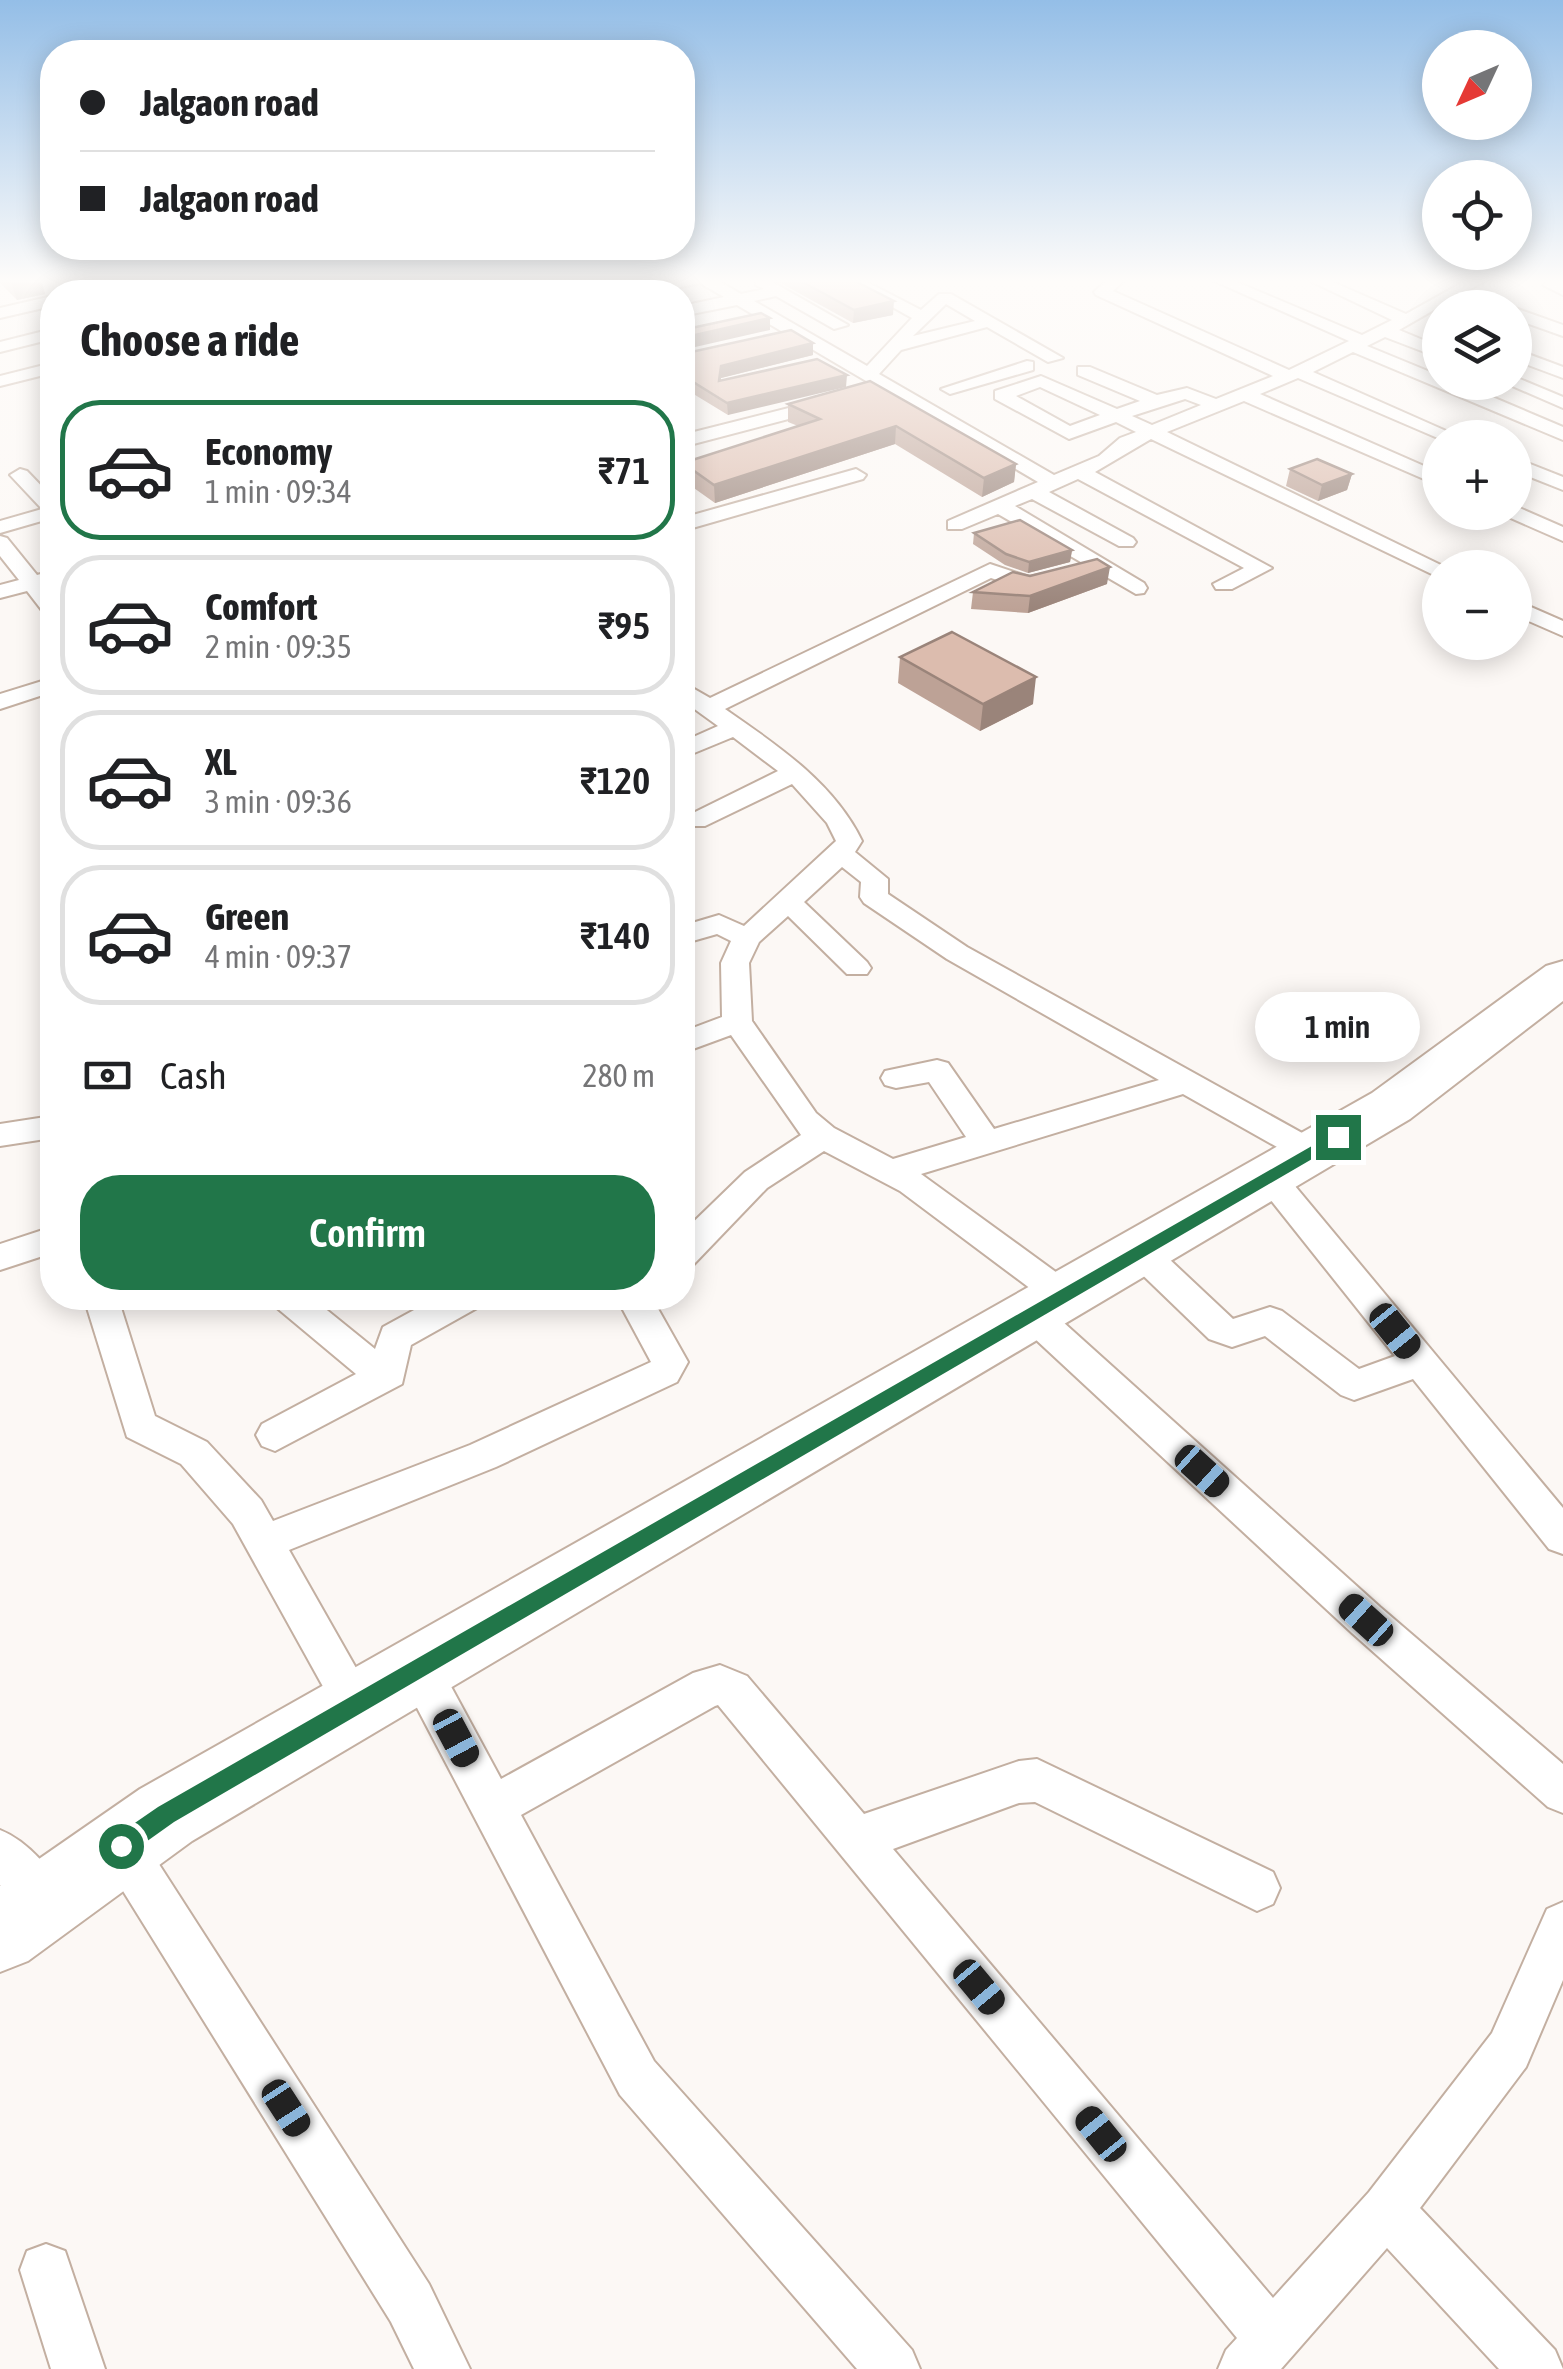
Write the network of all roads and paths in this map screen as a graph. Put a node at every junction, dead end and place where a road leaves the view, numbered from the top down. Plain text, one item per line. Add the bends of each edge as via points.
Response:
1 (868, 391) edge
2 (898, 391) edge
3 (1013, 391) edge
4 (1062, 391) edge
5 (1129, 391) edge
6 (1256, 391) edge
7 (1335, 391) edge
8 (1533, 391) edge
9 (1246, 395) junction
10 (1483, 400) edge
11 (1156, 402) junction
12 (1563, 403) edge
13 (1217, 406) junction
14 (1118, 416) junction
15 (1422, 425) edge
16 (1152, 432) junction
17 (1069, 433) junction
18 (1563, 434) edge
19 (695, 437) edge
20 (1422, 443) edge
21 (1113, 454) junction
22 (1382, 455) junction
23 (1532, 471) edge
24 (1080, 472) junction
25 (1422, 472) edge
26 (20, 475) dead end
27 (856, 475) dead end
28 (1054, 482) junction
29 (1563, 484) edge
30 (1034, 492) junction
31 (40, 497) edge
32 (1000, 506) junction
33 (40, 514) edge
34 (1532, 520) edge
35 (695, 521) edge
36 (1174, 522) junction
37 (955, 525) dead end
38 (0, 527) edge
39 (1563, 534) edge
40 (0, 542) edge
41 (1126, 542) junction
42 (1093, 562) junction
43 (1422, 563) edge
44 (40, 578) edge
45 (40, 581) edge
46 (1224, 584) dead end
47 (1136, 588) dead end
48 (0, 592) edge
49 (1532, 614) edge
50 (1563, 629) edge
51 (40, 689) edge
52 (695, 698) edge
53 (0, 702) edge
54 (708, 708) junction
55 (734, 728) junction
56 (695, 744) edge
57 (794, 773) junction
58 (696, 821) dead end
59 (841, 854) junction
60 (787, 902) junction
61 (695, 924) edge
62 (747, 938) junction
63 (857, 968) dead end
64 (1563, 978) edge
65 (736, 1022) junction
66 (695, 1039) edge
67 (896, 1078) dead end
68 (1186, 1082) junction
69 (40, 1129) edge
70 (0, 1135) edge
71 (822, 1136) junction
72 (987, 1143) junction
73 (1290, 1164) junction
74 (891, 1171) junction
75 (695, 1243) edge
76 (40, 1244) edge
77 (1139, 1251) junction
78 (0, 1257) edge
79 (1047, 1305) junction
80 (105, 1310) edge
81 (303, 1310) edge
82 (443, 1310) edge
83 (641, 1310) edge
84 (1420, 1362) junction
85 (384, 1377) junction
86 (275, 1435) dead end
87 (1563, 1537) edge
88 (265, 1542) junction
89 (419, 1668) junction
90 (356, 1704) junction
91 (1563, 1792) edge
92 (493, 1807) junction
93 (856, 1839) junction
94 (121, 1846) junction
95 (0, 1852) edge
96 (1256, 1888) dead end
97 (22, 1917) edge
98 (1563, 1924) edge
99 (1386, 2210) junction
100 (46, 2270) dead end
101 (1259, 2355) edge
102 (78, 2369) edge
103 (443, 2369) edge
104 (893, 2369) edge
105 (1536, 2369) edge

1 - 19 street
2 - 28 street
3 - 17 street via 1000,395
4 - 14 street
5 - 11 street
6 - 9 street
7 - 15 street
8 - 12 street
9 - 13 street
9 - 22 street
10 - 18 street
11 - 13 street via 1186,393
11 - 14 street
13 - 16 street
14 - 16 street
14 - 17 street
16 - 21 street
16 - 43 street
17 - 21 street
20 - 22 street
21 - 24 street
22 - 25 street
23 - 29 street
24 - 28 street
24 - 36 street
26 - 31 street
27 - 35 street
28 - 30 street
30 - 32 street
30 - 41 street
32 - 37 street
32 - 42 street
33 - 38 street
34 - 39 street
36 - 41 street
36 - 46 street via 1260,568
40 - 44 street
41 - 42 street
42 - 47 street
42 - 54 street via 1027,584 990,570
45 - 48 street
49 - 50 street
51 - 53 street
52 - 54 street
54 - 55 street
55 - 56 street
55 - 57 street
57 - 58 street
57 - 59 street via 845,826 849,841
59 - 60 street
59 - 68 street via 875,879 874,897 944,945
60 - 62 street
60 - 63 street
61 - 62 street via 718,924
62 - 65 street via 734,963
64 - 73 highway via 1392,1106
65 - 66 street
65 - 71 street
67 - 72 street via 936,1070
68 - 72 street
68 - 73 street
69 - 70 street
71 - 74 street
71 - 75 street via 756,1180
72 - 74 street
73 - 77 highway
73 - 84 street
74 - 79 street
76 - 78 street
77 - 79 highway
77 - 84 street via 1221,1329 1270,1321 1345,1381 1362,1384
79 - 89 highway
79 - 91 street via 1366,1620
80 - 88 street via 140,1426 200,1457
81 - 85 street
82 - 85 street via 395,1337 392,1370
83 - 88 street via 670,1362 664,1372 484,1456
84 - 87 street
85 - 86 street
88 - 90 street
89 - 90 highway
89 - 92 street
90 - 94 highway
92 - 93 street via 720,1685 732,1690
92 - 104 street via 638,2078
93 - 96 street via 1037,1780
93 - 101 street
94 - 97 highway
94 - 103 street via 410,2304
95 - 97 street
98 - 99 street via 1510,2050
99 - 101 street
99 - 105 street
100 - 102 street

